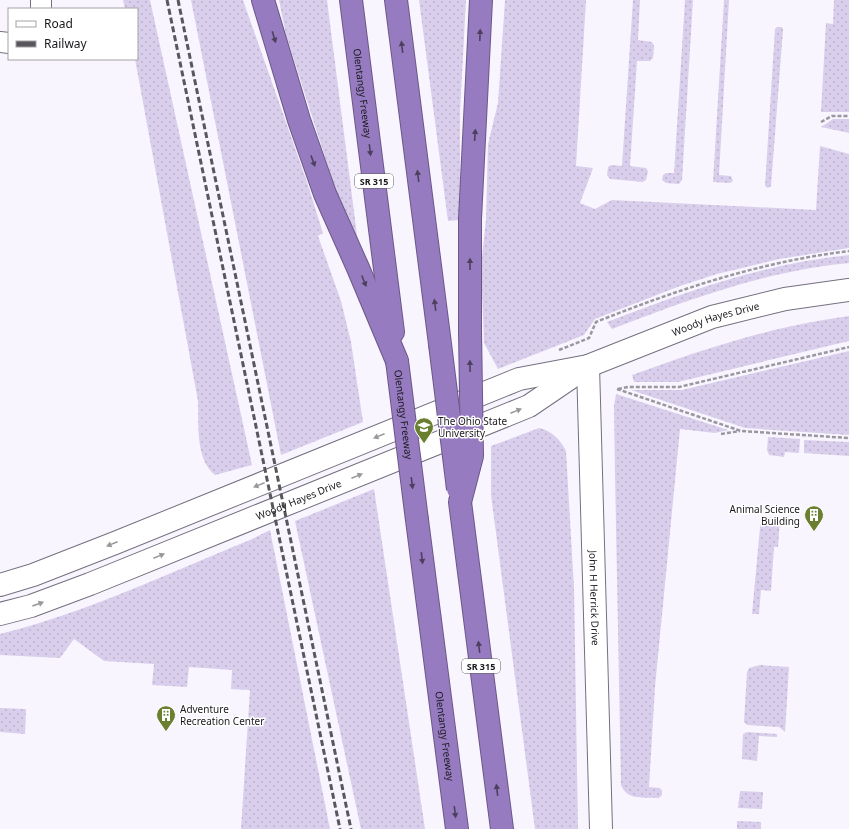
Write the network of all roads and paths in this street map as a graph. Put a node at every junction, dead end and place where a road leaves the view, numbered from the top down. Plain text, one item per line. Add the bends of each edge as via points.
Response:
1 (263, 0) edge
2 (351, 0) edge
3 (396, 0) edge
4 (481, 0) edge
5 (849, 116) edge
6 (821, 122) dead end
7 (849, 290) edge
8 (849, 347) edge
9 (397, 361) junction
10 (588, 366) junction
11 (741, 431) junction
12 (721, 434) dead end
13 (849, 438) edge
14 (460, 502) junction
15 (0, 585) edge
16 (0, 614) edge
17 (457, 829) edge
18 (502, 829) edge
19 (601, 829) edge

1 -> 9 highway via 299,120 325,194
2 -> 9 highway, Olentangy Freeway / SR 315
14 -> 3 highway, SR 315, bridge
14 -> 4 highway, bridge via 472,456 470,219
5 - 6 path via 832,116
7 - 10 street, Woody Hayes Drive via 785,299 712,317
8 - 11 path via 679,387 617,389
9 -> 17 highway, Olentangy Freeway / SR 315, bridge
10 -> 15 street, Woody Hayes Drive via 519,379 152,528 33,575
16 -> 10 street, Woody Hayes Drive via 90,584 529,406
10 - 19 street, John H Herrick Drive
11 - 12 path
11 - 13 path
18 -> 14 highway, SR 315

